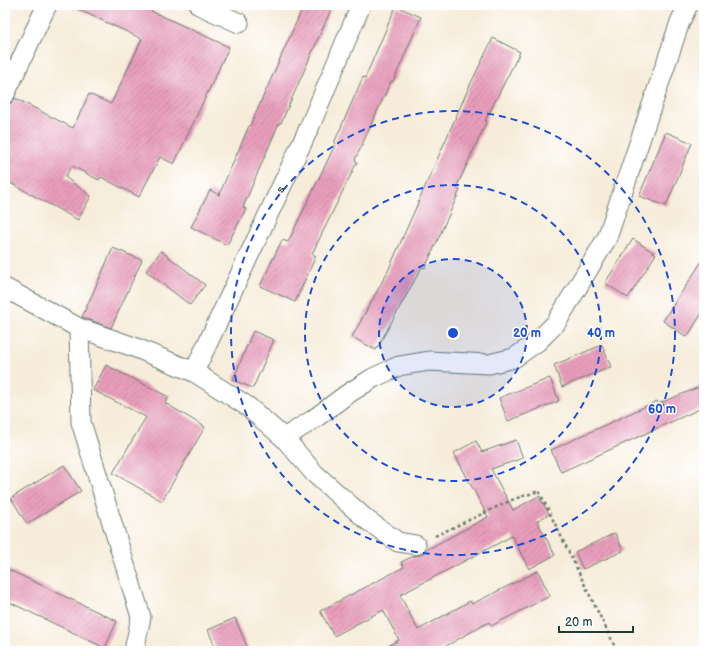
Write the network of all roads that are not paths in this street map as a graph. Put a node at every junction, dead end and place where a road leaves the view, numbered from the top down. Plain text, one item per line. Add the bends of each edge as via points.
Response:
1 (47, 5) edge
2 (199, 5) edge
3 (361, 5) edge
4 (688, 5) edge
5 (239, 23) dead end
6 (5, 94) edge
7 (5, 288) edge
8 (79, 328) junction
9 (194, 372) junction
10 (284, 438) junction
11 (416, 545) road end
12 (134, 651) edge

1 - 6 street
2 - 5 street
3 - 9 street, s via 309,128
4 - 10 street via 607,238 556,323 537,342 514,358 489,364 429,361 399,366 373,378
7 - 8 street
8 - 9 street via 134,346
8 - 12 street via 81,422 141,617
9 - 10 street via 247,406
10 - 11 street via 315,474 367,520 398,542

